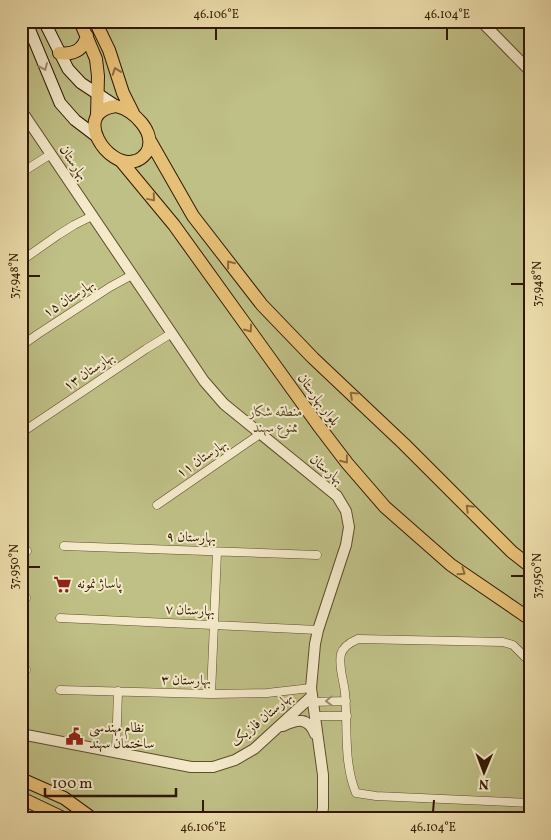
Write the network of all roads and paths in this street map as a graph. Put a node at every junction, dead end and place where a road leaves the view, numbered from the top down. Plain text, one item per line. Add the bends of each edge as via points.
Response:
1 (26, 21) edge
2 (44, 21) edge
3 (80, 21) edge
4 (95, 21) edge
5 (481, 21) edge
6 (87, 36) junction
7 (59, 52) junction
8 (530, 71) edge
9 (97, 94) junction
10 (116, 106) junction
11 (21, 110) edge
12 (97, 115) junction
13 (134, 116) junction
14 (96, 136) junction
15 (149, 140) junction
16 (51, 154) junction
17 (121, 161) junction
18 (21, 172) edge
19 (92, 216) junction
20 (21, 261) edge
21 (132, 275) junction
22 (172, 333) junction
23 (21, 346) edge
24 (21, 433) edge
25 (260, 434) junction
26 (157, 505) dead end
27 (64, 546) dead end
28 (217, 552) junction
29 (317, 555) dead end
30 (530, 566) edge
31 (60, 618) dead end
32 (530, 619) edge
33 (214, 625) junction
34 (318, 630) junction
35 (530, 662) edge
36 (60, 690) dead end
37 (118, 691) junction
38 (211, 694) junction
39 (312, 696) junction
40 (346, 701) junction
41 (314, 716) junction
42 (347, 716) junction
43 (277, 728) junction
44 (21, 734) edge
45 (318, 740) junction
46 (116, 752) junction
47 (21, 779) edge
48 (21, 798) edge
49 (530, 803) edge
50 (65, 819) edge
51 (93, 819) edge
52 (321, 819) edge

1 -> 14 main road via 60,103
2 - 7 main road
3 - 6 main road
13 -> 4 main road
5 - 8 street
6 - 7 main road via 85,43 74,53
6 - 9 main road via 96,58
7 - 9 main road via 81,84
9 - 10 main road
9 - 12 main road
10 - 12 main road
10 - 13 main road
11 - 16 street, بهارستان
12 - 14 main road via 94,122
13 - 15 main road via 145,128
14 - 17 main road via 106,150
15 - 17 main road via 149,147 141,158 135,162
30 -> 15 main road, بلوار بهارستان via 512,552 262,305 193,216
16 - 18 street
16 - 19 street, بهارستان
17 -> 32 main road, بلوار بهارستان via 174,225 318,425 385,507 451,565
19 - 20 street
19 - 21 street, بهارستان
21 - 22 street, بهارستان
21 - 23 street, بهارستان ۱۵
22 - 24 street, بهارستان ۱۳
22 - 25 street, بهارستان via 204,381 224,404
25 - 26 street, بهارستان ۱۱
25 - 34 street, بهارستان via 336,496 346,512 349,527 346,545
27 - 28 street, بهارستان ۹
28 - 29 street, بهارستان ۹
28 - 33 street
31 - 33 street, بهارستان ۷
33 - 34 street, بهارستان ۷
33 - 38 street
34 - 39 street, بهارستان
35 - 40 street via 513,645 503,642 358,639 344,648 341,654
36 - 37 street, بهارستان ۳
37 - 38 street, بهارستان ۳
37 - 46 street
38 - 39 street, بهارستان ۳
40 -> 39 street, بهارستان ۳
39 - 41 street, بهارستان
39 - 43 street, بهارستان فاز یک
40 - 42 street
41 - 42 street
41 - 45 street, بهارستان
42 - 49 street via 348,760 356,792 376,796
43 - 45 street via 298,720 310,724
43 - 46 street, بهارستان فاز یک via 254,749 213,767 191,767
44 - 46 street, بهارستان فاز یک
45 - 52 street, بهارستان via 323,775
47 - 51 main road via 64,798
48 - 50 main road

